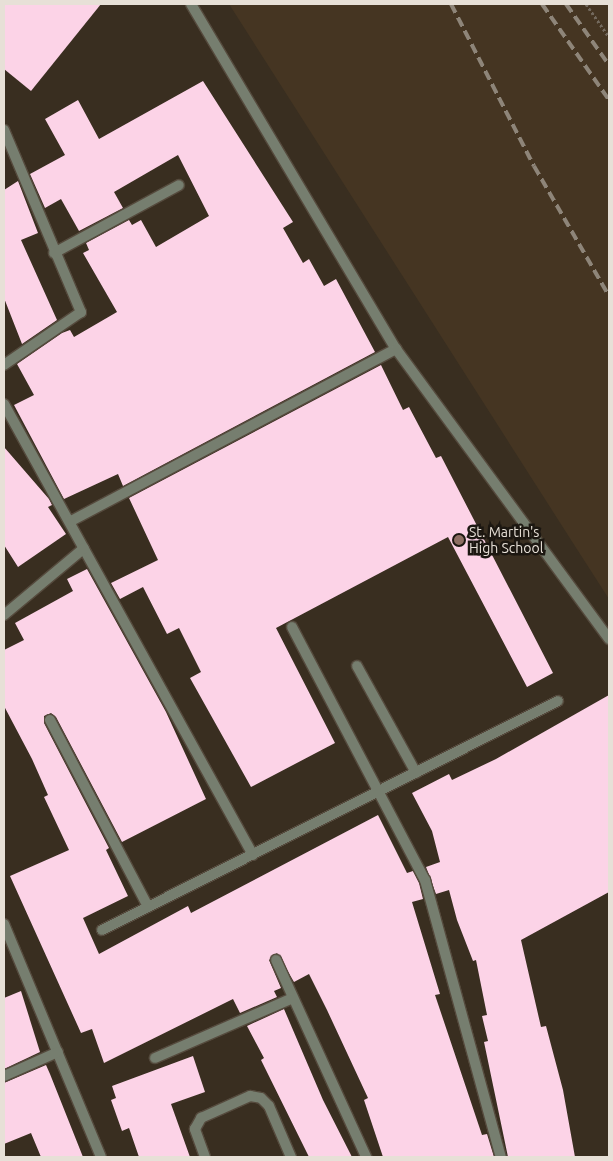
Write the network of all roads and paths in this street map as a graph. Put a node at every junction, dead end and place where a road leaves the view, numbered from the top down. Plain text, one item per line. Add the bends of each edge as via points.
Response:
1 (191, 4) edge
2 (586, 4) edge
3 (609, 37) edge
4 (4, 130) edge
5 (7, 149) edge
6 (179, 185) dead end
7 (54, 253) junction
8 (396, 349) junction
9 (4, 364) edge
10 (4, 404) edge
11 (71, 522) junction
12 (84, 548) junction
13 (4, 615) edge
14 (292, 627) dead end
15 (608, 634) edge
16 (357, 666) dead end
17 (558, 701) dead end
18 (50, 720) dead end
19 (416, 773) junction
20 (380, 791) junction
21 (253, 855) junction
22 (148, 907) junction
23 (4, 924) edge
24 (102, 930) dead end
25 (276, 960) dead end
26 (293, 998) junction
27 (58, 1052) junction
28 (155, 1058) dead end
29 (4, 1076) edge
30 (101, 1157) edge
31 (205, 1157) edge
32 (291, 1157) edge
33 (366, 1157) edge
34 (501, 1157) edge

1 - 8 street
2 - 3 path
4 - 5 street
5 - 7 street
6 - 7 street
7 - 9 street via 82,312
8 - 11 street
8 - 15 street
10 - 11 street
11 - 12 street
12 - 13 street
12 - 21 street
14 - 20 street
16 - 19 street
17 - 19 street
18 - 22 street
19 - 20 street
20 - 21 street
20 - 34 street via 425,880
21 - 22 street
22 - 24 street
23 - 27 street
25 - 26 street
26 - 28 street
26 - 33 street
27 - 29 street
27 - 30 street
31 - 32 street via 196,1129 201,1118 250,1096 262,1098 269,1106

